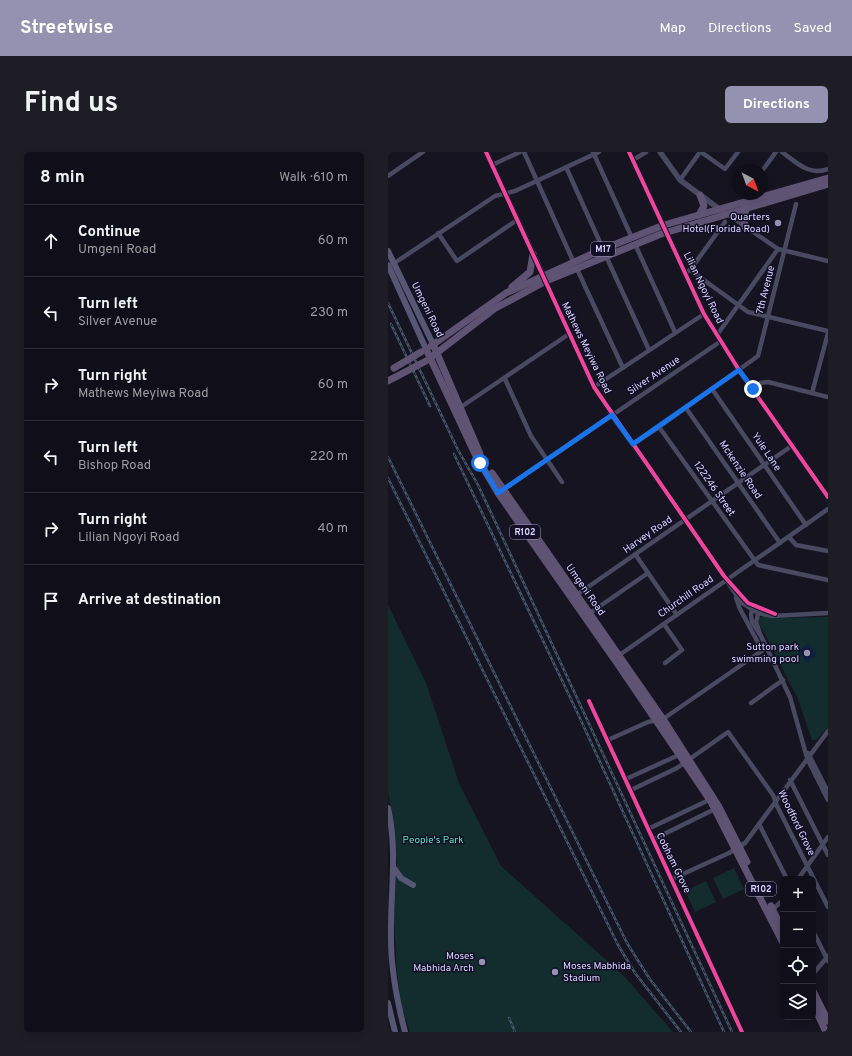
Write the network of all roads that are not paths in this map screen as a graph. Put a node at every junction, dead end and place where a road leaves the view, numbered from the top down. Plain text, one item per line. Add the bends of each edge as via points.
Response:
1 (423, 152) edge
2 (486, 152) edge
3 (520, 152) edge
4 (524, 152) edge
5 (600, 152) edge
6 (646, 152) edge
7 (701, 152) edge
8 (738, 152) edge
9 (776, 152) edge
10 (782, 152) edge
11 (593, 153) edge
12 (660, 153) edge
13 (631, 155) edge
14 (789, 155) edge
15 (767, 164) edge
16 (492, 165) junction
17 (566, 167) junction
18 (828, 169) edge
19 (388, 176) edge
20 (828, 178) edge
21 (680, 180) junction
22 (537, 181) junction
23 (828, 184) edge
24 (505, 194) junction
25 (700, 195) junction
26 (796, 204) dead end
27 (746, 208) junction
28 (720, 209) junction
29 (727, 214) junction
30 (698, 215) junction
31 (517, 220) junction
32 (725, 222) dead end
33 (745, 227) junction
34 (666, 229) junction
35 (438, 233) junction
36 (634, 241) junction
37 (778, 248) junction
38 (388, 251) edge
39 (785, 251) junction
40 (604, 253) junction
41 (533, 254) junction
42 (828, 261) edge
43 (390, 265) edge
44 (575, 266) junction
45 (688, 271) junction
46 (545, 279) junction
47 (506, 293) junction
48 (738, 306) junction
49 (704, 314) junction
50 (769, 317) junction
51 (675, 332) junction
52 (828, 332) edge
53 (569, 334) junction
54 (717, 335) junction
55 (721, 341) junction
56 (433, 344) junction
57 (649, 350) junction
58 (423, 351) junction
59 (437, 353) junction
60 (428, 360) junction
61 (623, 368) junction
62 (388, 370) edge
63 (739, 370) junction
64 (505, 379) junction
65 (388, 381) edge
66 (594, 388) junction
67 (712, 389) junction
68 (753, 389) junction
69 (812, 393) junction
70 (828, 397) edge
71 (686, 408) junction
72 (457, 410) junction
73 (612, 415) junction
74 (659, 427) junction
75 (633, 444) junction
76 (793, 445) junction
77 (547, 459) junction
78 (764, 465) junction
79 (562, 482) dead end
80 (738, 482) junction
81 (500, 491) junction
82 (828, 498) edge
83 (712, 500) junction
84 (828, 509) edge
85 (684, 519) junction
86 (806, 525) junction
87 (788, 537) junction
88 (780, 543) junction
89 (828, 551) edge
90 (635, 554) junction
91 (754, 561) junction
92 (648, 573) junction
93 (726, 579) junction
94 (828, 580) edge
95 (736, 596) junction
96 (574, 597) junction
97 (752, 608) junction
98 (759, 611) junction
99 (828, 613) edge
100 (587, 615) junction
101 (677, 615) junction
102 (664, 624) junction
103 (761, 636) junction
104 (764, 649) junction
105 (617, 657) junction
106 (665, 663) dead end
107 (783, 680) junction
108 (589, 701) dead end
109 (751, 703) dead end
110 (660, 720) junction
111 (828, 731) edge
112 (608, 740) junction
113 (682, 753) junction
114 (807, 754) junction
115 (686, 761) junction
116 (653, 767) junction
117 (657, 777) junction
118 (626, 779) junction
119 (790, 780) junction
120 (631, 790) junction
121 (828, 792) edge
122 (712, 798) junction
123 (828, 800) edge
124 (775, 801) junction
125 (388, 808) edge
126 (717, 808) junction
127 (678, 815) junction
128 (759, 824) junction
129 (683, 825) junction
130 (648, 829) junction
131 (828, 837) edge
132 (654, 839) junction
133 (823, 845) junction
134 (737, 848) junction
135 (828, 855) edge
136 (807, 866) junction
137 (394, 868) junction
138 (785, 876) edge
139 (800, 876) edge
140 (672, 879) junction
141 (413, 884) dead end
142 (390, 889) edge
143 (780, 903) edge
144 (828, 907) edge
145 (772, 910) junction
146 (780, 925) edge
147 (780, 937) edge
148 (816, 937) edge
149 (827, 958) edge
150 (816, 971) edge
151 (816, 998) edge
152 (388, 1003) edge
153 (816, 1010) edge
154 (828, 1021) edge
155 (395, 1032) edge
156 (405, 1032) edge
157 (742, 1032) edge
158 (826, 1032) edge

1 - 19 street
2 - 16 street, Mathews Meyiwa Road
3 - 16 street
4 - 22 street
5 - 11 street
6 - 13 street
7 - 8 street via 725,169
7 - 21 street
9 - 15 street
10 - 14 street
11 - 17 street
11 - 36 street
12 - 21 street
13 - 34 street, Lilian Ngoyi Road
14 - 18 street via 808,171
16 - 24 street, Mathews Meyiwa Road
17 - 22 street
17 - 40 street
20 - 28 main road, M17
21 - 25 street
22 - 24 street
22 - 44 street
23 - 27 main road, M17
24 - 31 street, Mathews Meyiwa Road
24 - 35 street via 495,196
25 - 28 street
25 - 30 main road via 704,206
26 - 39 street, 7th Avenue
27 - 29 main road, M17
27 - 33 main road
28 - 29 street
28 - 30 main road, M17
29 - 33 street
29 - 34 main road, M17
30 - 34 main road, M17
31 - 35 street via 457,261
31 - 41 street, Mathews Meyiwa Road
32 - 45 street
33 - 37 street
34 - 36 main road, M17
34 - 45 street, Lilian Ngoyi Road
35 - 43 street
36 - 40 main road, M17
36 - 51 street
37 - 39 street
37 - 48 street
38 - 43 main road, Umgeni Road / R102
39 - 42 street
39 - 50 street, 7th Avenue
40 - 44 main road, M17
40 - 57 street
41 - 46 street, Mathews Meyiwa Road
41 - 47 main road via 530,272
43 - 56 main road, Umgeni Road / R102
43 - 58 main road, Umgeni Road / R102
44 - 46 main road, M17
44 - 61 street
45 - 48 street
45 - 49 street, Lilian Ngoyi Road
46 - 47 main road, M17
46 - 53 street, Mathews Meyiwa Road
46 - 59 main road, M17 via 494,309
47 - 56 main road, M17
48 - 50 street via 748,312
48 - 54 street
49 - 51 street
49 - 54 street, Lilian Ngoyi Road
50 - 52 street
50 - 63 street, 7th Avenue via 758,356
51 - 57 street
52 - 69 street
53 - 64 street
53 - 66 street, Mathews Meyiwa Road
54 - 55 street, Lilian Ngoyi Road
55 - 63 street, Lilian Ngoyi Road
55 - 73 street, Silver Avenue
56 - 58 main road, M17
56 - 59 main road, Umgeni Road / R102
57 - 61 street
58 - 60 main road, Umgeni Road / R102
58 - 62 main road, M17, bridge
59 - 60 main road, M17
59 - 72 main road, Umgeni Road / R102
60 - 65 main road, M17, bridge
60 - 72 main road, Umgeni Road / R102
61 - 66 street
63 - 67 street, 7th Avenue
63 - 68 street, Lilian Ngoyi Road
64 - 72 street
64 - 77 street via 531,436
66 - 73 street, Mathews Meyiwa Road
67 - 71 street, 7th Avenue
67 - 78 street, Yule Lane
68 - 69 street via 760,383 768,382
68 - 76 street, Lilian Ngoyi Road
69 - 70 street
71 - 74 street, 7th Avenue
71 - 80 street, Mckenzie Road
72 - 81 main road, Umgeni Road / R102 via 476,456
73 - 75 street, Mathews Meyiwa Road
73 - 77 street, Silver Avenue
74 - 75 street, 7th Avenue
74 - 83 street, 122246 Street
75 - 85 street, Mathews Meyiwa Road
76 - 78 street, Harvey Road
76 - 82 street, Lilian Ngoyi Road
77 - 79 street
77 - 81 street, Silver Avenue
78 - 80 street, Harvey Road
78 - 86 street, Yule Lane
80 - 83 street, Harvey Road
80 - 88 street, Mckenzie Road
81 - 96 main road, Umgeni Road / R102
83 - 85 street, Harvey Road
83 - 91 street, 122246 Street
84 - 86 street, Churchill Road
85 - 90 street, Harvey Road
85 - 93 street, Mathews Meyiwa Road
86 - 87 street, Churchill Road
87 - 88 street, Churchill Road
87 - 89 street via 796,545
88 - 91 street, Churchill Road
90 - 92 street
90 - 96 street, Harvey Road
91 - 93 street, Churchill Road
91 - 94 street via 761,567
92 - 100 street
92 - 101 street
93 - 95 street, Mathews Meyiwa Road
93 - 97 street, Mathews Meyiwa Road
93 - 101 street, Churchill Road
95 - 97 street, Mathews Meyiwa Road
95 - 104 street via 740,609
96 - 100 main road, Umgeni Road / R102
97 - 98 street
97 - 103 street via 752,622
98 - 99 street via 775,614
98 - 103 street via 756,622
100 - 105 main road, Umgeni Road / R102
101 - 102 street, Churchill Road
102 - 105 street, Churchill Road
102 - 106 street via 682,650
103 - 104 street
104 - 107 street
104 - 110 street
105 - 110 main road, Umgeni Road / R102
107 - 109 street
107 - 114 street
108 - 112 street, Cobham Grove
110 - 112 street via 648,722
110 - 113 main road, Umgeni Road / R102
111 - 114 street
112 - 118 street, Cobham Grove
113 - 115 main road, Umgeni Road / R102
113 - 116 street
114 - 119 street
114 - 121 street
114 - 123 street
115 - 117 street
115 - 122 main road, Umgeni Road / R102
115 - 124 street, Woodford Grove via 728,732
116 - 117 street
116 - 118 street
117 - 120 street
118 - 120 street, Cobham Grove
119 - 124 street
119 - 133 street
120 - 130 street, Cobham Grove
122 - 126 main road, Umgeni Road / R102
122 - 127 street
124 - 128 street
124 - 136 street, Woodford Grove
125 - 137 main road via 393,837
126 - 129 street
126 - 134 main road, Umgeni Road / R102
127 - 129 street
127 - 130 street
128 - 134 street via 750,837
128 - 138 street
129 - 132 street
130 - 132 street, Cobham Grove
131 - 133 street
132 - 140 street, Cobham Grove
133 - 135 street
133 - 136 street
134 - 140 street
134 - 145 main road, Umgeni Road / R102
134 - 147 main road, Umgeni Road / R102
136 - 139 street
136 - 144 street, Woodford Grove
137 - 141 main road via 401,878
137 - 142 main road
140 - 157 street, Cobham Grove
142 - 156 main road via 395,988
143 - 145 street
145 - 146 main road, Umgeni Road / R102
148 - 149 street
149 - 150 street
151 - 154 main road
152 - 155 main road
153 - 158 main road

